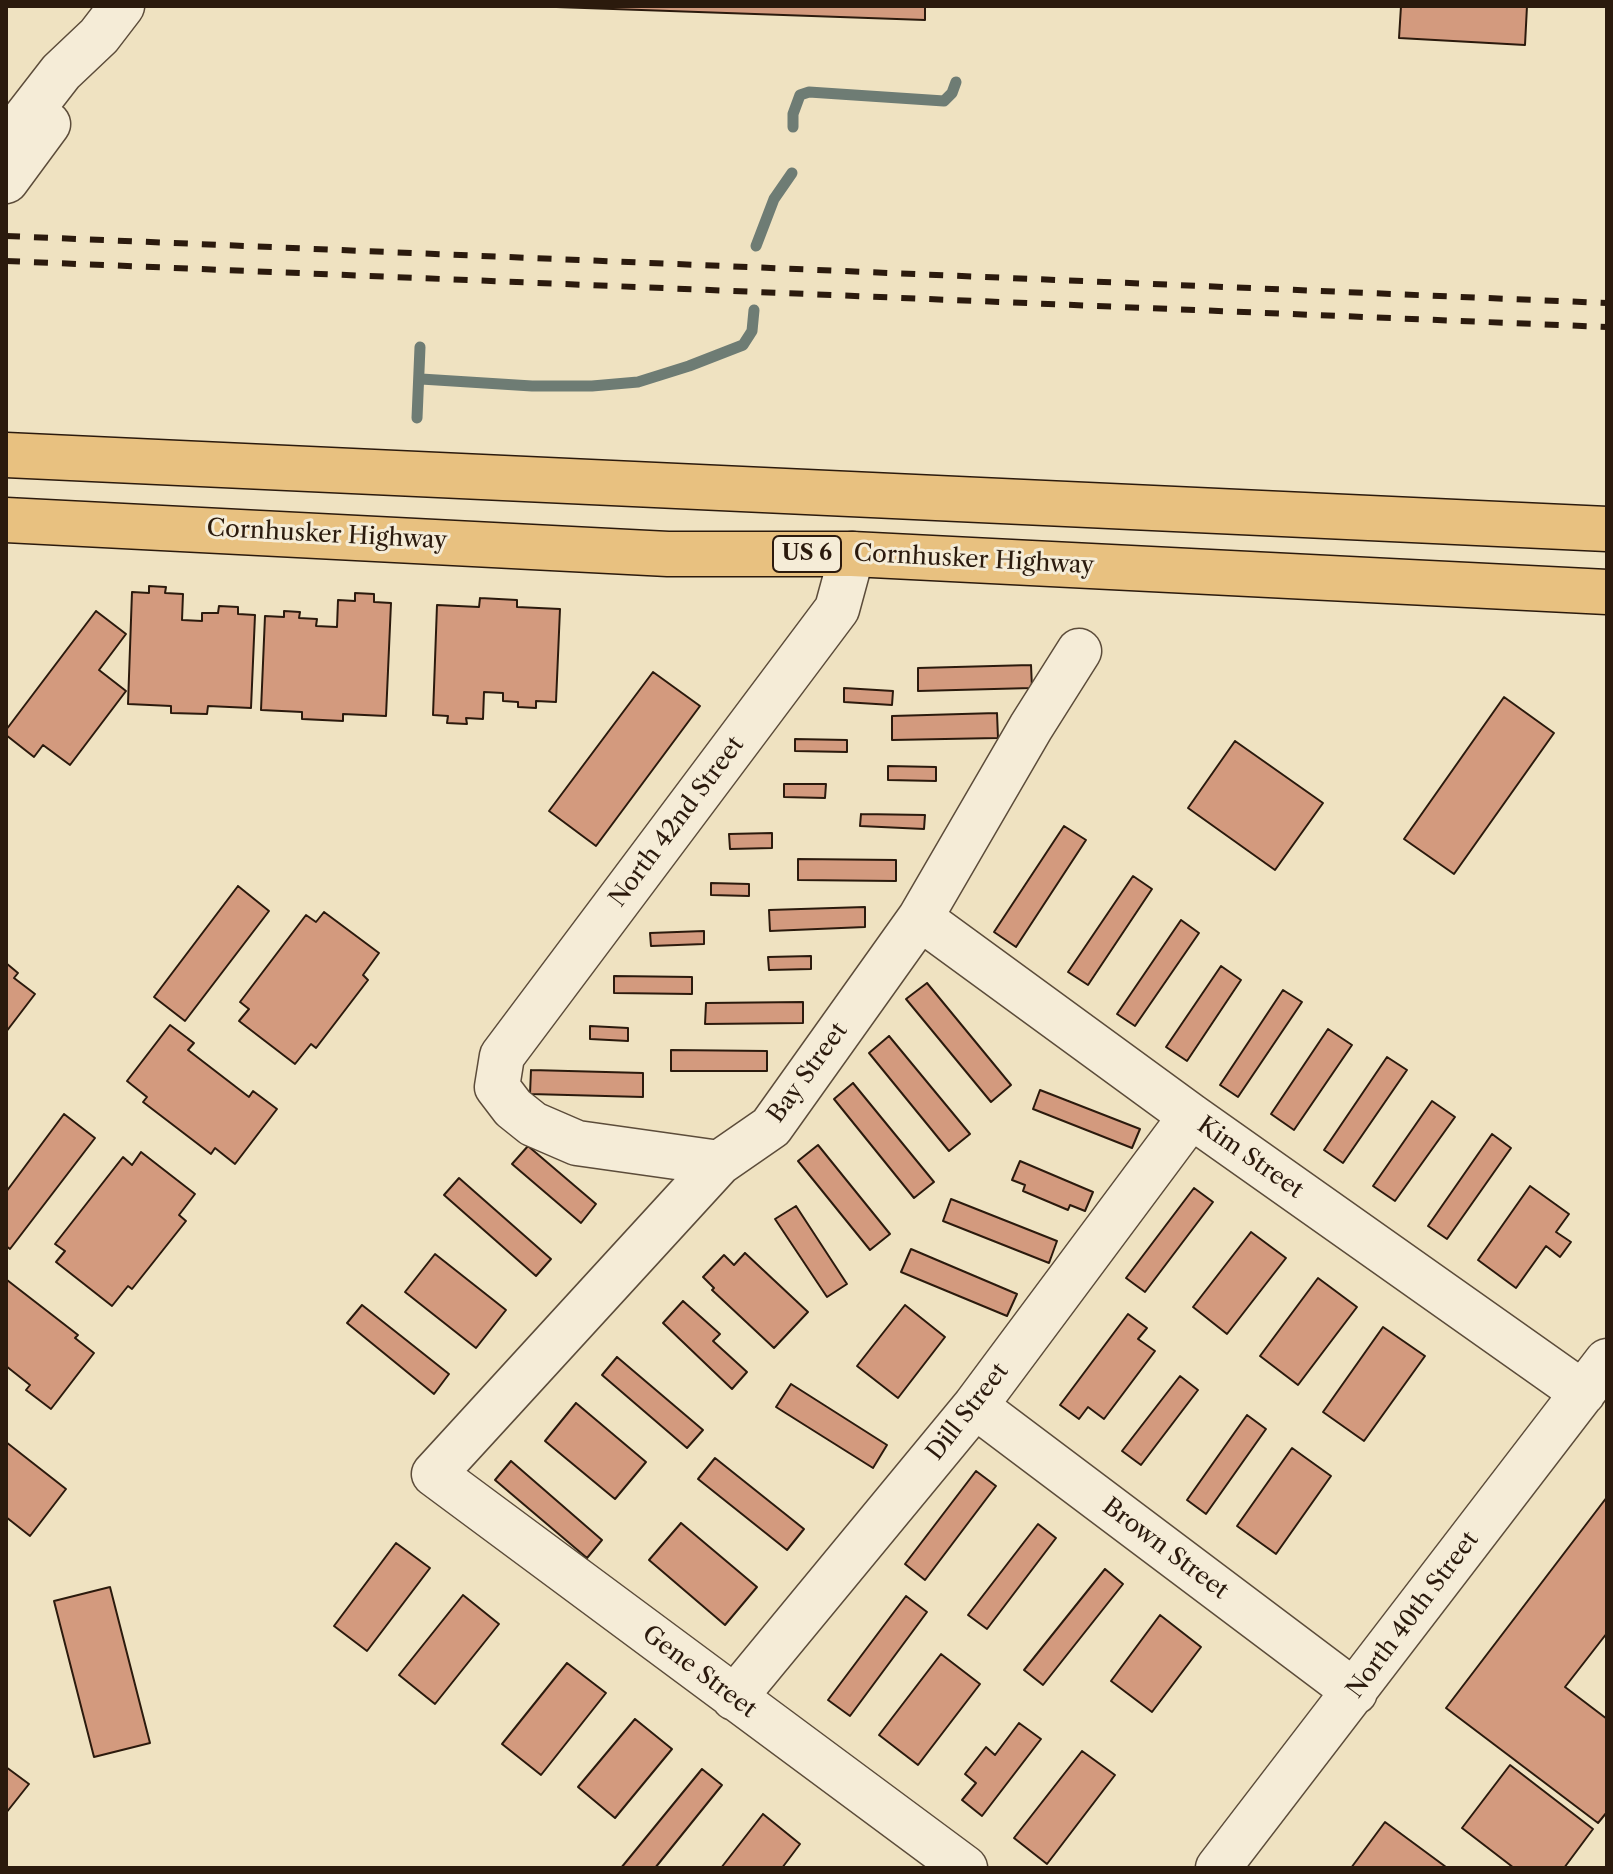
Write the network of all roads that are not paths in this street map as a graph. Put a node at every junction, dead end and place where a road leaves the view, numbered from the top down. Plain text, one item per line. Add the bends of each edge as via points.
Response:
1 (110, 21) edge
2 (6, 143) edge
3 (6, 181) edge
4 (6, 455) edge
5 (6, 520) edge
6 (1607, 529) edge
7 (852, 554) junction
8 (1607, 592) edge
9 (1079, 651) dead end
10 (920, 918) junction
11 (1191, 1116) junction
12 (719, 1163) junction
13 (1595, 1377) edge
14 (975, 1406) junction
15 (434, 1474) joint
16 (1355, 1692) junction
17 (734, 1698) junction
18 (965, 1868) edge
19 (1218, 1868) edge

1 - 2 street via 61,72
1 - 3 street via 78,85
4 - 6 main road
5 - 7 main road, Cornhusker Highway / US 6 via 668,554
7 - 8 main road, Cornhusker Highway / US 6
7 - 12 street, North 42nd Street via 837,609 502,1056 497,1087 533,1124 577,1143
9 - 10 street, Bay Street
10 - 11 street, Kim Street
10 - 12 street, Bay Street via 771,1127
11 - 13 street, Kim Street
11 - 14 street, Dill Street
12 - 15 street, Bay Street
13 - 16 street, North 40th Street
14 - 16 street, Brown Street
14 - 17 street, Dill Street
15 - 17 street, Gene Street
16 - 19 street, North 40th Street
17 - 18 street, Gene Street

